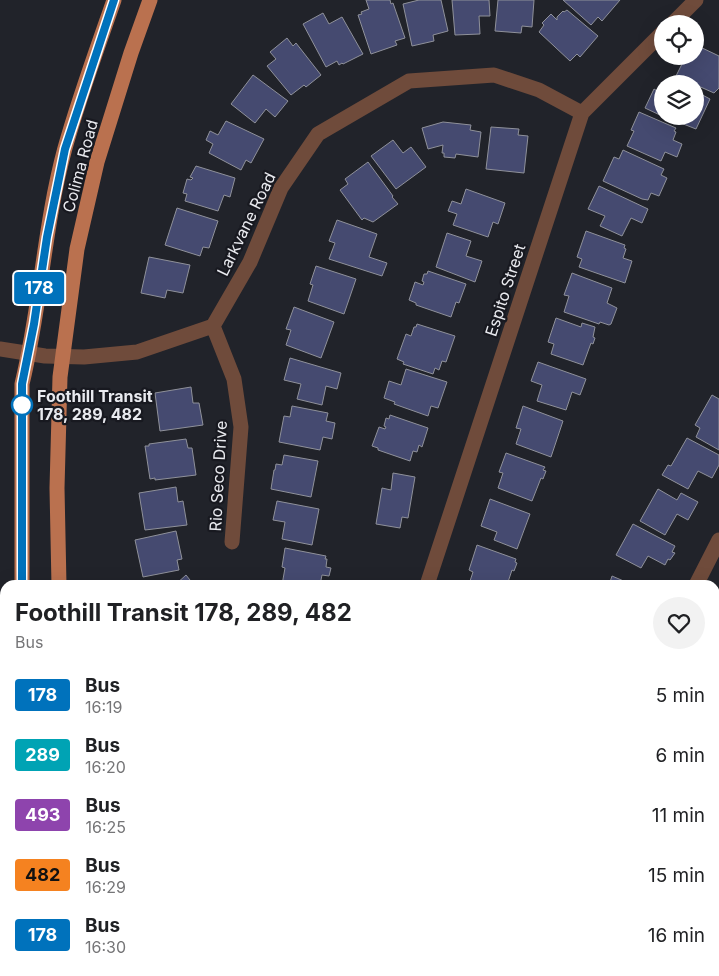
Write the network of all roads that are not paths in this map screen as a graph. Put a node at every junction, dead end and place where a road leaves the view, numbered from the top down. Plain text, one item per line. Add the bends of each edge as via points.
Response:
1 (114, 0) edge
2 (150, 0) edge
3 (696, 0) edge
4 (681, 15) edge
5 (654, 41) edge
6 (582, 112) junction
7 (213, 326) junction
8 (0, 349) edge
9 (30, 354) junction
10 (62, 357) junction
11 (719, 540) edge
12 (232, 542) dead end
13 (22, 580) edge
14 (59, 580) edge
15 (429, 580) edge
16 (699, 580) edge

1 - 9 main road, Colima Road via 65,149 47,237
2 - 10 main road, Colima Road via 97,162 77,249
3 - 4 street
5 - 6 street, Espito Street
6 - 7 street, Larkvane Road via 540,90 494,75 409,81 376,100 318,134 281,188 250,262
6 - 15 street, Espito Street
7 - 10 street via 136,352
7 - 12 street, Rio Seco Drive via 234,380 241,427
8 - 9 street
9 - 10 street
9 - 13 main road, Colima Road via 22,384
10 - 14 main road, Colima Road via 57,488
11 - 16 street

